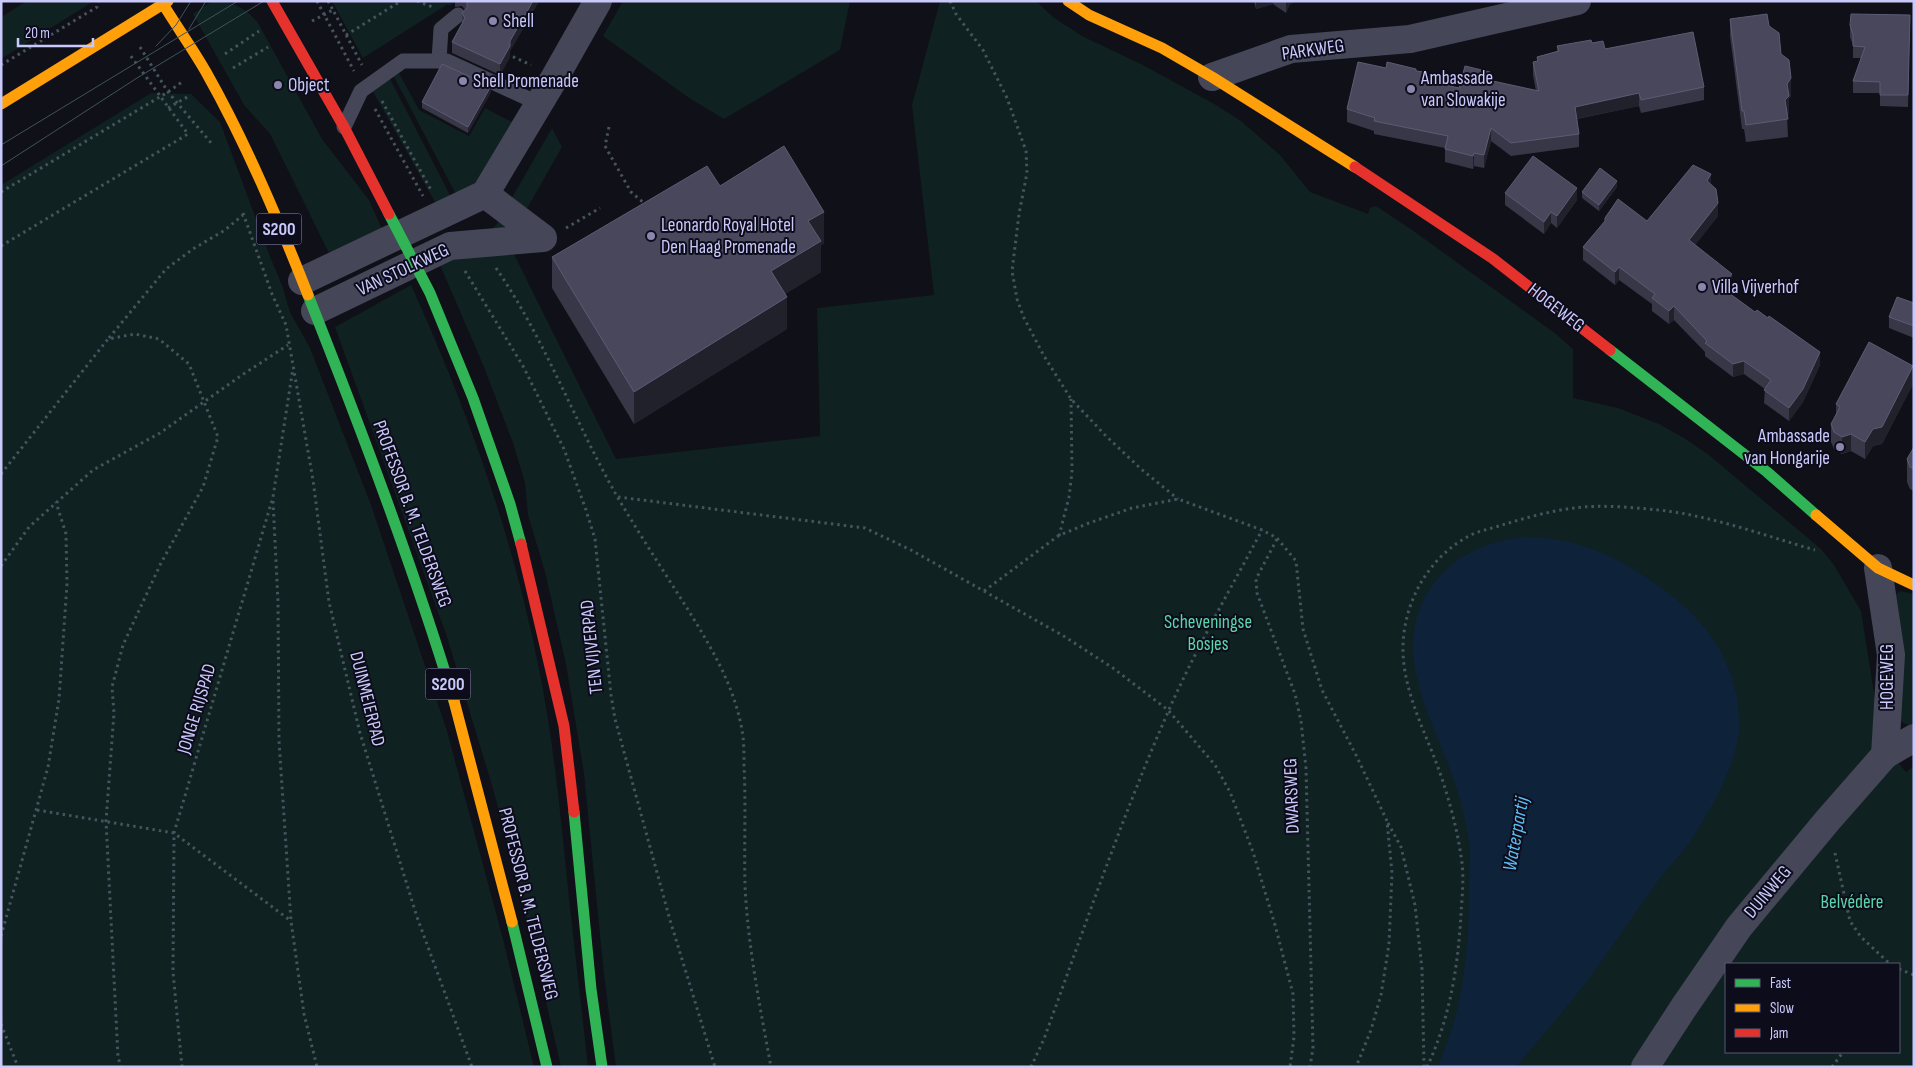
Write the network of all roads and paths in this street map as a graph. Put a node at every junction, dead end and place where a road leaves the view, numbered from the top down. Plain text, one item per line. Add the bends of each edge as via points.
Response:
1 (98, 1) edge
2 (272, 1) edge
3 (317, 1) edge
4 (328, 1) edge
5 (401, 1) edge
6 (417, 1) edge
7 (950, 1) edge
8 (1068, 1) edge
9 (1576, 1) edge
10 (164, 2) edge
11 (591, 4) edge
12 (97, 7) junction
13 (333, 10) junction
14 (324, 15) junction
15 (281, 17) junction
16 (454, 18) joint
17 (125, 26) junction
18 (290, 33) junction
19 (115, 34) junction
20 (346, 35) junction
21 (499, 49) edge
22 (439, 60) junction
23 (1, 65) edge
24 (203, 67) junction
25 (555, 77) junction
26 (1212, 77) junction
27 (211, 81) junction
28 (368, 86) junction
29 (168, 92) junction
30 (160, 96) junction
31 (177, 103) junction
32 (1, 104) edge
33 (540, 104) junction
34 (168, 108) junction
35 (344, 127) junction
36 (609, 127) dead end
37 (215, 148) dead end
38 (1, 192) edge
39 (485, 194) junction
40 (646, 205) edge
41 (240, 206) dead end
42 (445, 213) junction
43 (243, 215) junction
44 (400, 234) junction
45 (1, 246) edge
46 (450, 246) junction
47 (413, 264) junction
48 (493, 264) dead end
49 (302, 282) junction
50 (315, 311) junction
51 (108, 339) junction
52 (288, 345) junction
53 (294, 364) junction
54 (1071, 399) junction
55 (205, 402) junction
56 (1, 474) edge
57 (273, 497) junction
58 (618, 497) junction
59 (1178, 499) junction
60 (56, 502) junction
61 (1262, 530) junction
62 (1058, 536) junction
63 (1277, 538) junction
64 (1824, 553) dead end
65 (1, 566) edge
66 (1878, 568) junction
67 (1914, 585) edge
68 (984, 591) junction
69 (1168, 710) junction
70 (1914, 738) edge
71 (1884, 755) junction
72 (37, 810) junction
73 (1828, 820) junction
74 (106, 821) junction
75 (1387, 821) junction
76 (174, 833) junction
77 (291, 921) junction
78 (1, 936) edge
79 (1889, 963) edge
80 (1900, 969) edge
81 (1914, 976) edge
82 (1, 1024) edge
83 (1842, 1053) edge
84 (18, 1067) edge
85 (121, 1067) edge
86 (182, 1067) edge
87 (317, 1067) edge
88 (472, 1067) edge
89 (547, 1067) edge
90 (602, 1067) edge
91 (714, 1067) edge
92 (771, 1067) edge
93 (1031, 1067) edge
94 (1290, 1067) edge
95 (1310, 1067) edge
96 (1356, 1067) edge
97 (1425, 1067) edge
98 (1644, 1067) edge
99 (1832, 1067) edge

1 - 12 path
2 - 15 main road
3 - 14 path
4 - 13 path
5 - 20 path
6 - 16 path
7 - 54 path via 983,50 1007,98 1026,151 1027,173 1012,271 1017,299 1040,348
8 - 26 main road via 1089,15 1162,48
9 - 26 street, PARKWEG via 1410,39 1291,49
10 - 17 main road
10 - 24 main road, PROFESSOR B. M. TELDERSWEG / S200
11 - 25 street
12 - 19 path
12 - 23 path
13 - 14 path
13 - 20 path
14 - 18 path
14 - 28 path
15 - 18 main road
15 - 24 path
16 - 22 lane via 441,29
17 - 19 main road
17 - 29 path
18 - 27 path
18 - 35 main road
19 - 30 path
19 - 32 main road
20 - 28 path
21 - 25 path
22 - 28 lane via 403,61
22 - 33 lane via 447,60
24 - 27 main road, PROFESSOR B. M. TELDERSWEG / S200
24 - 29 path
25 - 33 street
26 - 66 main road, HOGEWEG via 1492,258 1767,472
27 - 31 path
27 - 49 main road, PROFESSOR B. M. TELDERSWEG / S200
28 - 35 lane via 358,95
28 - 42 path
28 - 42 path via 431,190 446,188
29 - 30 path
29 - 31 path
30 - 34 path
30 - 38 path
31 - 34 path
31 - 37 path
33 - 39 street
34 - 45 path via 188,134
35 - 44 main road
36 - 40 path via 605,146 631,192
39 - 42 street, VAN STOLKWEG
39 - 46 street, VAN STOLKWEG via 543,238
41 - 43 path, DUINMEIERPAD
42 - 44 street, VAN STOLKWEG
43 - 51 path via 166,269
43 - 52 path, DUINMEIERPAD via 286,325
44 - 47 main road
44 - 49 street, VAN STOLKWEG
46 - 47 street, VAN STOLKWEG
46 - 91 path, TEN VIJVERPAD via 523,366 564,449 586,510 594,539 615,719
47 - 50 street, VAN STOLKWEG
47 - 90 main road via 430,293 473,398 510,504 530,575 564,726
48 - 58 path via 532,328
49 - 50 main road, PROFESSOR B. M. TELDERSWEG / S200
50 - 89 main road, PROFESSOR B. M. TELDERSWEG / S200 via 386,496 426,612 468,749
51 - 55 path via 135,334 159,339 189,364
51 - 56 path
52 - 53 path, DUINMEIERPAD
52 - 55 path
53 - 57 path, JONGE RIJSPAD
53 - 88 path, DUINMEIERPAD via 329,602 360,733 416,917
54 - 59 path via 1141,470
54 - 62 path via 1072,472
55 - 60 path via 160,433 93,470
55 - 74 path via 218,437 203,487 161,563 123,645 112,687 114,713
57 - 76 path, JONGE RIJSPAD
57 - 77 path via 279,741
58 - 68 path via 865,528
58 - 92 path via 726,676 743,732 748,923
59 - 61 path
59 - 62 path via 1132,508
60 - 65 path via 29,527
60 - 72 path via 66,534 64,638 59,699
61 - 63 path
61 - 69 path
62 - 68 path
63 - 75 path via 1296,561 1304,629 1322,690
63 - 95 path, DWARSWEG via 1256,579 1257,593 1295,694 1301,721 1306,768 1313,1048
64 - 97 path via 1709,518 1657,510 1575,508 1525,518 1476,533 1458,543 1424,576 1411,602 1404,632 1404,667 1412,700 1450,804 1462,866 1459,955 1445,1021
66 - 67 main road, HOGEWEG
66 - 71 street, HOGEWEG via 1891,655
68 - 69 path via 1070,640
69 - 93 path
69 - 94 path via 1215,765 1230,792 1253,852 1293,994 1294,1037
70 - 71 street, DUINWEG
71 - 73 street, DUINWEG
72 - 74 path
72 - 78 path
73 - 79 path via 1850,921 1861,937
73 - 98 street, DUINWEG via 1739,927
74 - 76 path
74 - 85 path
75 - 96 path via 1392,873 1389,944 1381,995
75 - 97 path via 1401,848 1415,905 1422,969
76 - 77 path
76 - 86 path, JONGE RIJSPAD via 173,972
77 - 87 path via 304,1014
80 - 81 path
82 - 84 path
83 - 99 path

